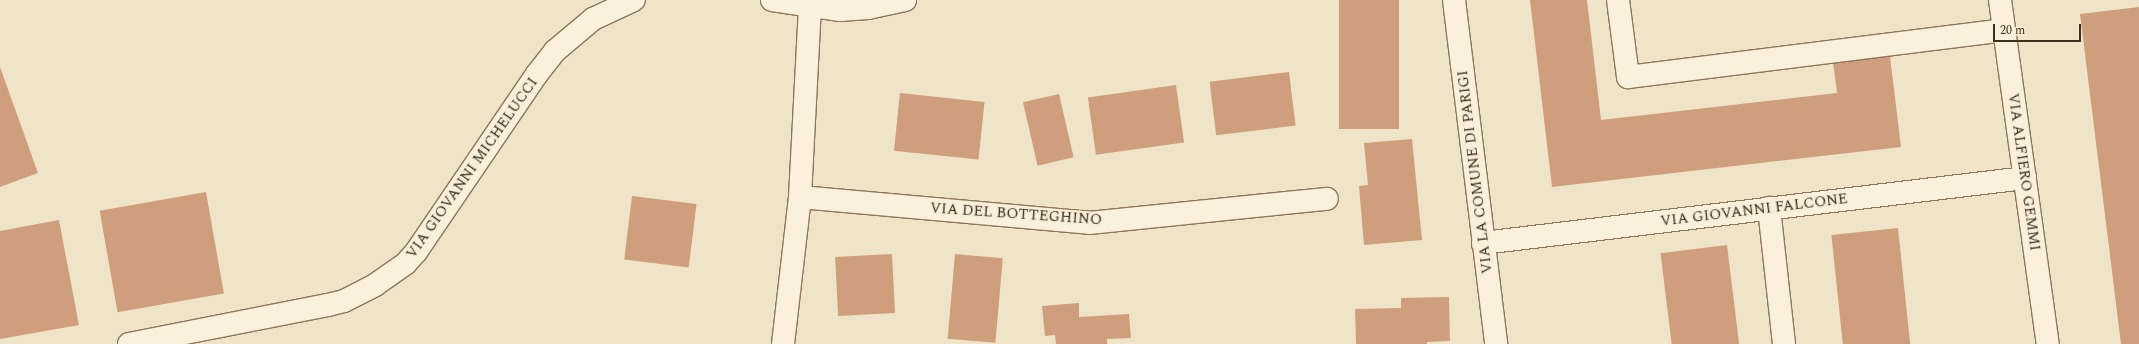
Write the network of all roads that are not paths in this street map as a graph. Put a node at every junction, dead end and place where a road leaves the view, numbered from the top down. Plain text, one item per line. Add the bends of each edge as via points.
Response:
1 (634, 0) edge
2 (772, 0) edge
3 (905, 0) edge
4 (1454, 0) edge
5 (1618, 0) edge
6 (2000, 0) edge
7 (810, 7) junction
8 (2003, 30) junction
9 (2024, 178) junction
10 (800, 197) junction
11 (1327, 199) dead end
12 (1769, 208) junction
13 (1483, 243) junction
14 (129, 344) edge
15 (783, 344) edge
16 (1496, 344) edge
17 (1784, 344) edge
18 (2048, 344) edge

1 - 14 street, VIA GIOVANNI MICHELUCCI via 592,19 555,51 416,252 406,263 375,285 344,301 328,305
2 - 7 street
3 - 7 street via 868,8 840,10
4 - 13 street, VIA LA COMUNE DI PARIGI
5 - 8 street via 1628,77
6 - 8 street, VIA ALFIERO GEMMI
7 - 10 street
8 - 9 street, VIA ALFIERO GEMMI
9 - 12 street, VIA GIOVANNI FALCONE
9 - 18 street, VIA ALFIERO GEMMI
10 - 11 street, VIA DEL BOTTEGHINO via 1090,223
10 - 15 street
12 - 13 street, VIA GIOVANNI FALCONE
12 - 17 street
13 - 16 street, VIA LA COMUNE DI PARIGI

